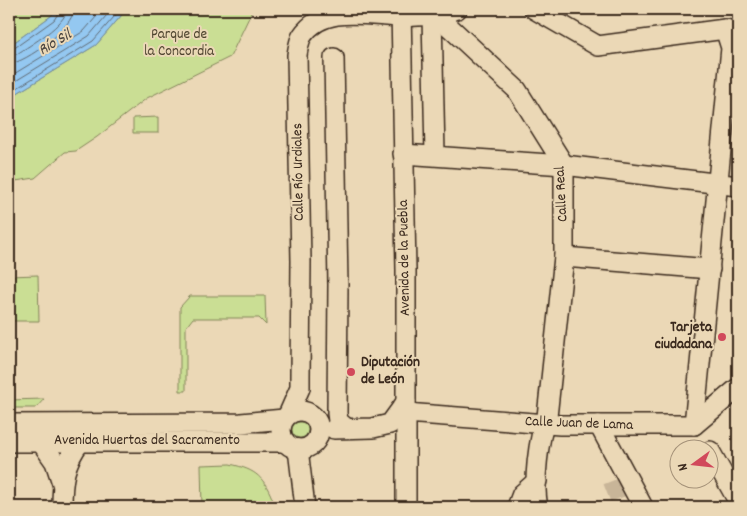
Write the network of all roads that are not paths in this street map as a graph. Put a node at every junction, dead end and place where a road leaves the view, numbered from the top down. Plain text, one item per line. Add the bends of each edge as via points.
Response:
1 (457, 9) edge
2 (534, 9) edge
3 (429, 12) edge
4 (401, 13) edge
5 (733, 37) edge
6 (334, 58) dead end
7 (403, 154) junction
8 (434, 155) junction
9 (564, 165) junction
10 (718, 185) junction
11 (738, 186) edge
12 (564, 257) junction
13 (710, 269) junction
14 (738, 388) edge
15 (406, 412) junction
16 (287, 416) junction
17 (9, 424) edge
18 (544, 424) junction
19 (599, 425) junction
20 (694, 425) junction
21 (327, 429) junction
22 (702, 438) edge
23 (9, 442) edge
24 (41, 442) junction
25 (80, 442) junction
26 (291, 445) junction
27 (720, 469) edge
28 (537, 481) junction
29 (62, 483) junction
30 (738, 501) edge
31 (62, 507) edge
32 (305, 507) edge
33 (406, 507) edge
34 (517, 507) edge
35 (538, 507) edge
36 (642, 507) edge

1 - 3 street
2 - 5 street via 598,46
3 - 4 street
3 - 8 street via 435,109
3 - 9 street, Calle Real via 517,90
4 - 7 street, Avenida de la Puebla
4 - 16 street, Calle Río Urdiales via 329,17 301,37 297,55 300,388
5 - 10 street
6 - 21 street via 338,401
7 - 8 street
7 - 15 street, Avenida de la Puebla
8 - 9 street
9 - 10 street
9 - 12 street, Calle Real
10 - 11 street
10 - 13 street
12 - 13 street
12 - 18 street, Calle Real
13 - 20 street
14 - 20 street
15 - 18 street, Calle Juan de Lama
15 - 21 street via 390,424 373,428
15 - 21 street via 399,430 391,434 334,436
15 - 33 street, Avenida de la Puebla
16 - 17 street, Avenida Huertas del Sacramento via 241,422
16 - 21 street via 297,411 307,412
16 - 26 street via 281,430
18 - 19 street, Calle Juan de Lama
18 - 28 street, Calle Real
19 - 20 street, Calle Juan de Lama
19 - 36 street
20 - 22 street
21 - 26 street via 308,447
23 - 24 street, Avenida Huertas del Sacramento
24 - 25 street, Avenida Huertas del Sacramento
24 - 29 street via 55,462
25 - 26 street, Avenida Huertas del Sacramento
25 - 29 street via 70,455
26 - 32 street
27 - 30 street
28 - 34 street via 522,494
28 - 35 street, Calle Real
29 - 31 street

